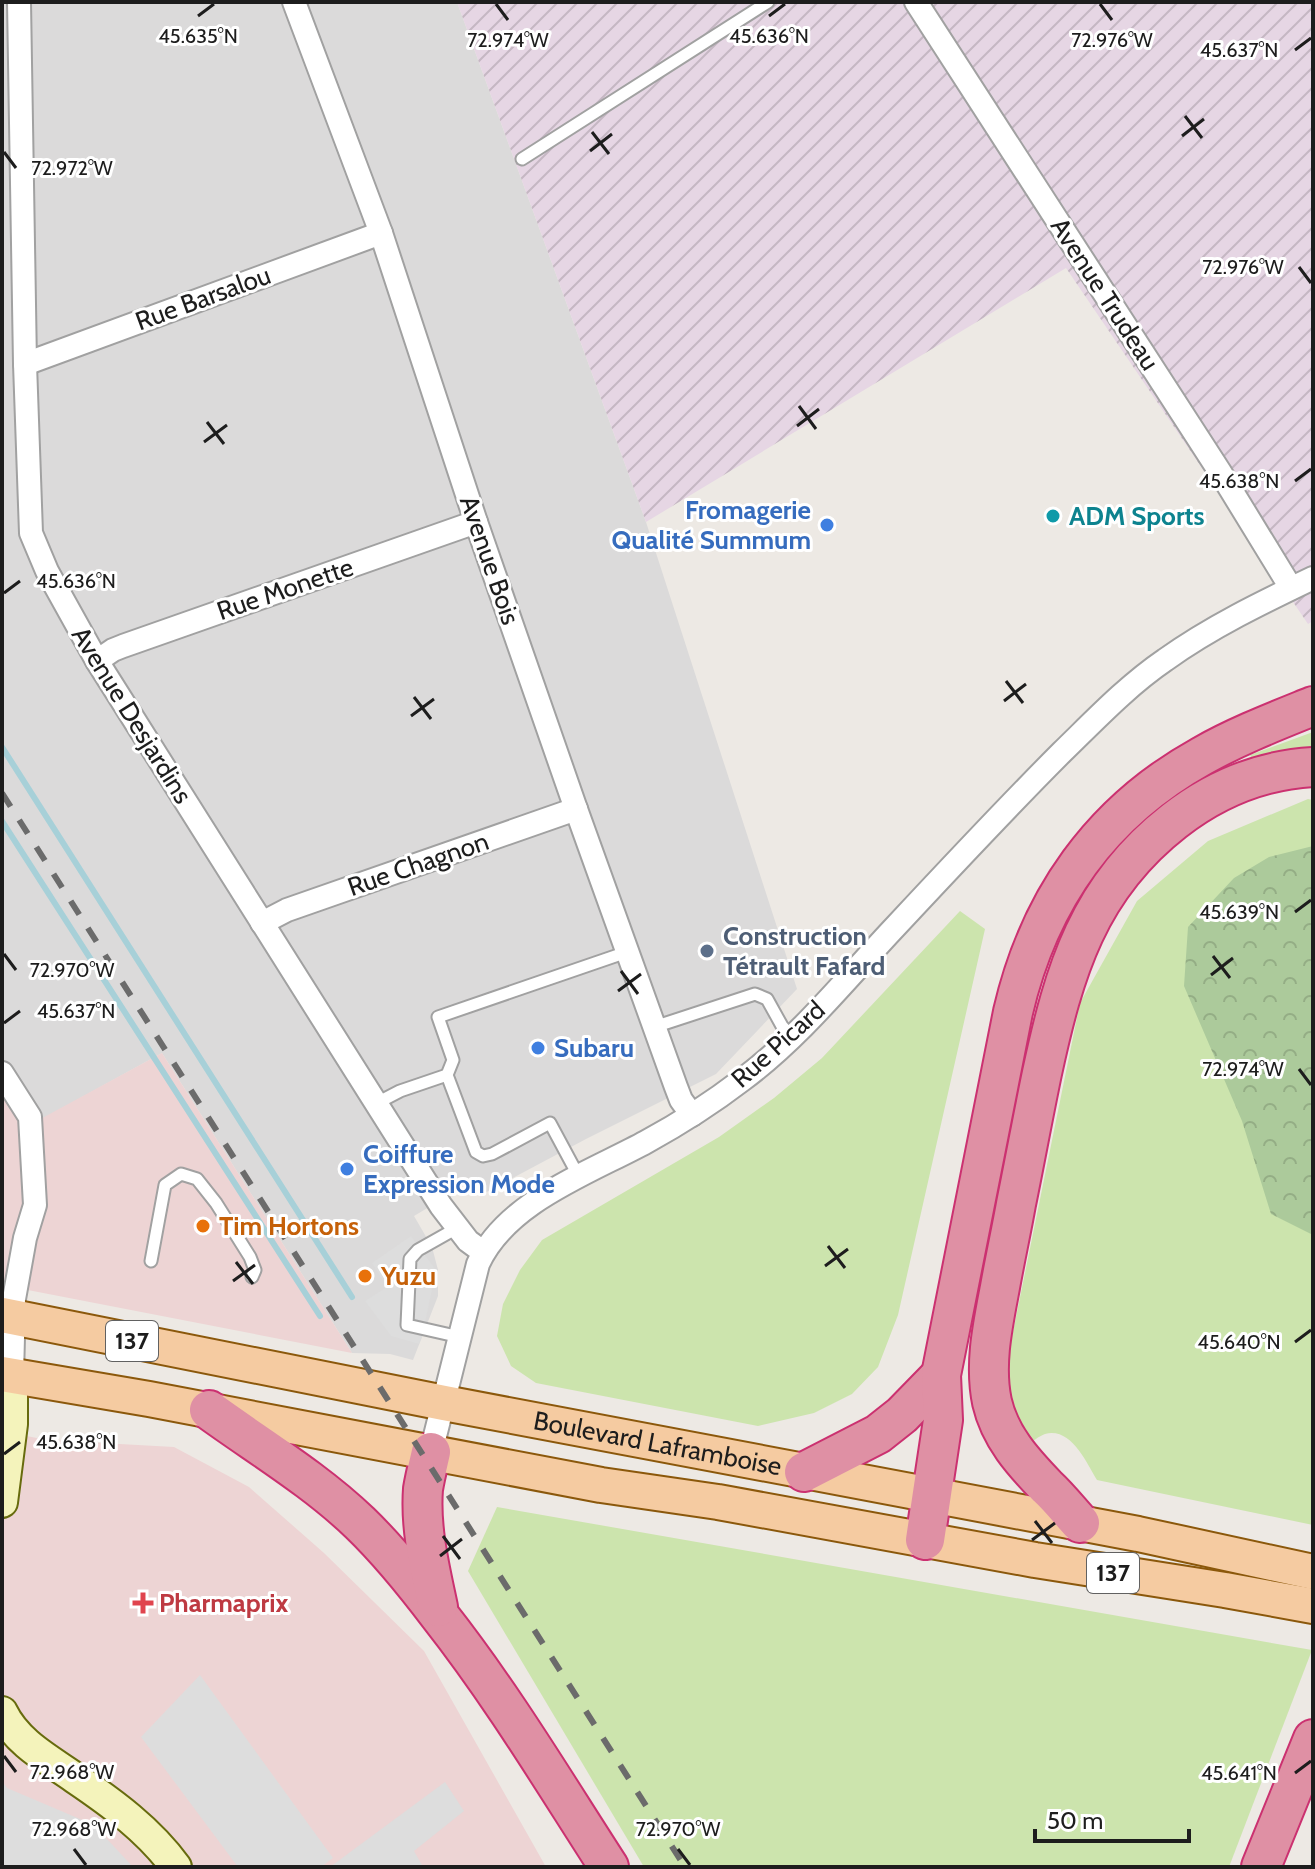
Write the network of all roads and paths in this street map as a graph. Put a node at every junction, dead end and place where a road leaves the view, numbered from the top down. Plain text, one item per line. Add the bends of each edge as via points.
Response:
1 (19, 2) edge
2 (294, 2) edge
3 (768, 2) edge
4 (916, 2) edge
5 (522, 159) dead end
6 (381, 233) junction
7 (25, 364) junction
8 (476, 522) junction
9 (1313, 578) edge
10 (1291, 588) junction
11 (97, 661) junction
12 (1313, 706) edge
13 (1313, 767) edge
14 (576, 809) junction
15 (262, 923) junction
16 (627, 952) junction
17 (654, 1027) junction
18 (792, 1037) junction
19 (2, 1073) edge
20 (447, 1075) junction
21 (377, 1103) junction
22 (692, 1115) junction
23 (579, 1177) junction
24 (457, 1228) junction
25 (483, 1252) junction
26 (151, 1261) dead end
27 (252, 1277) dead end
28 (7, 1316) edge
29 (460, 1337) junction
30 (7, 1375) edge
31 (941, 1375) junction
32 (444, 1403) junction
33 (209, 1410) junction
34 (431, 1452) junction
35 (804, 1472) junction
36 (932, 1495) junction
37 (2, 1502) edge
38 (1080, 1523) junction
39 (925, 1540) junction
40 (1313, 1572) edge
41 (1307, 1605) edge
42 (439, 1614) junction
43 (3, 1718) edge
44 (1313, 1739) edge
45 (176, 1867) edge
46 (609, 1867) edge
47 (1261, 1867) edge

1 - 7 street, Avenue Desjardins
2 - 6 street, Avenue Bois
3 - 5 lane
4 - 10 street, Avenue Trudeau
6 - 7 street, Rue Barsalou
6 - 8 street, Avenue Bois
7 - 11 street, Avenue Desjardins via 31,533
8 - 11 street, Rue Monette via 123,646
8 - 14 street, Avenue Bois
9 - 10 street, Rue Picard
10 - 18 street, Rue Picard via 1191,643 1124,692
11 - 15 street, Avenue Desjardins
12 - 31 highway via 1216,748 1155,785 1102,834 1053,901 1015,1003
13 - 38 highway via 1243,781 1163,829 1103,897 1075,949 1061,991 997,1301 989,1373 993,1407 1009,1443
14 - 15 street, Rue Chagnon via 282,911
14 - 16 street, Avenue Bois
15 - 21 street, Avenue Desjardins
16 - 17 street, Avenue Bois
16 - 20 lane via 438,1017 453,1060
17 - 18 lane via 755,994 767,999
17 - 22 street, Avenue Bois via 681,1100
18 - 22 street, Rue Picard
19 - 28 street via 30,1117 35,1205
20 - 21 lane
20 - 23 lane via 478,1154 492,1154 550,1123
21 - 24 street, Avenue Desjardins
22 - 23 street, Rue Picard
23 - 25 street, Rue Picard via 520,1213
24 - 25 street, Avenue Desjardins
24 - 29 lane via 410,1259 407,1325
25 - 29 street, Rue Picard
26 - 27 lane via 165,1185 181,1174 197,1179 216,1203 250,1257
28 - 30 street
28 - 32 main road, Boulevard Laframboise / 137
29 - 32 street, Rue Picard
30 - 33 main road, Boulevard Laframboise / 137
30 - 37 street via 12,1424
31 - 35 highway via 878,1434
31 - 36 highway via 943,1420
32 - 34 street, Rue Picard
32 - 35 main road, Boulevard Laframboise / 137
33 - 34 main road, Boulevard Laframboise / 137
33 - 42 highway via 348,1512
34 - 39 main road, Boulevard Laframboise / 137
34 - 42 highway via 423,1513
35 - 36 main road, Boulevard Laframboise / 137
36 - 38 main road, Boulevard Laframboise / 137
36 - 39 highway
38 - 40 main road, Boulevard Laframboise / 137
39 - 41 main road, Boulevard Laframboise / 137
42 - 46 highway
43 - 45 street via 45,1758 139,1825
44 - 47 highway

